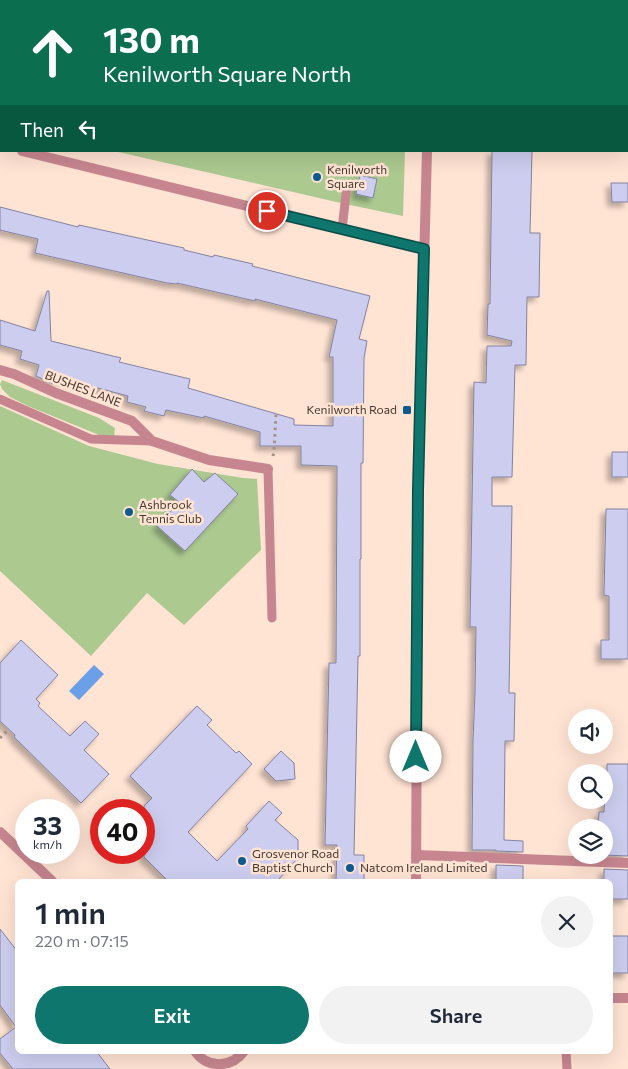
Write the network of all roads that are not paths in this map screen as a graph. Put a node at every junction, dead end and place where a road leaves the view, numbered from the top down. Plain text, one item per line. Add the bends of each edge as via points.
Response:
1 (26, 152) edge
2 (426, 152) edge
3 (347, 186) dead end
4 (342, 229) junction
5 (424, 249) junction
6 (0, 370) edge
7 (0, 399) edge
8 (152, 441) junction
9 (268, 469) joint
10 (272, 618) dead end
11 (0, 832) edge
12 (416, 855) junction
13 (628, 863) edge
14 (50, 879) edge
15 (416, 879) edge
16 (613, 998) edge
17 (628, 998) edge
18 (196, 1054) edge
19 (197, 1054) edge
20 (241, 1054) edge
21 (566, 1054) edge
22 (232, 1065) edge
23 (199, 1069) edge
24 (567, 1069) edge

1 - 4 street
2 - 5 street
3 - 4 lane
4 - 5 street
5 - 12 street via 418,490
6 - 8 street, BUSHES LANE via 132,421
7 - 8 lane, BUSHES LANE via 91,439
8 - 9 street, BUSHES LANE via 209,460
9 - 10 lane
11 - 14 street
12 - 13 street
12 - 15 street
16 - 17 street
18 - 23 street
19 - 22 street via 214,1064
20 - 22 street
21 - 24 lane

